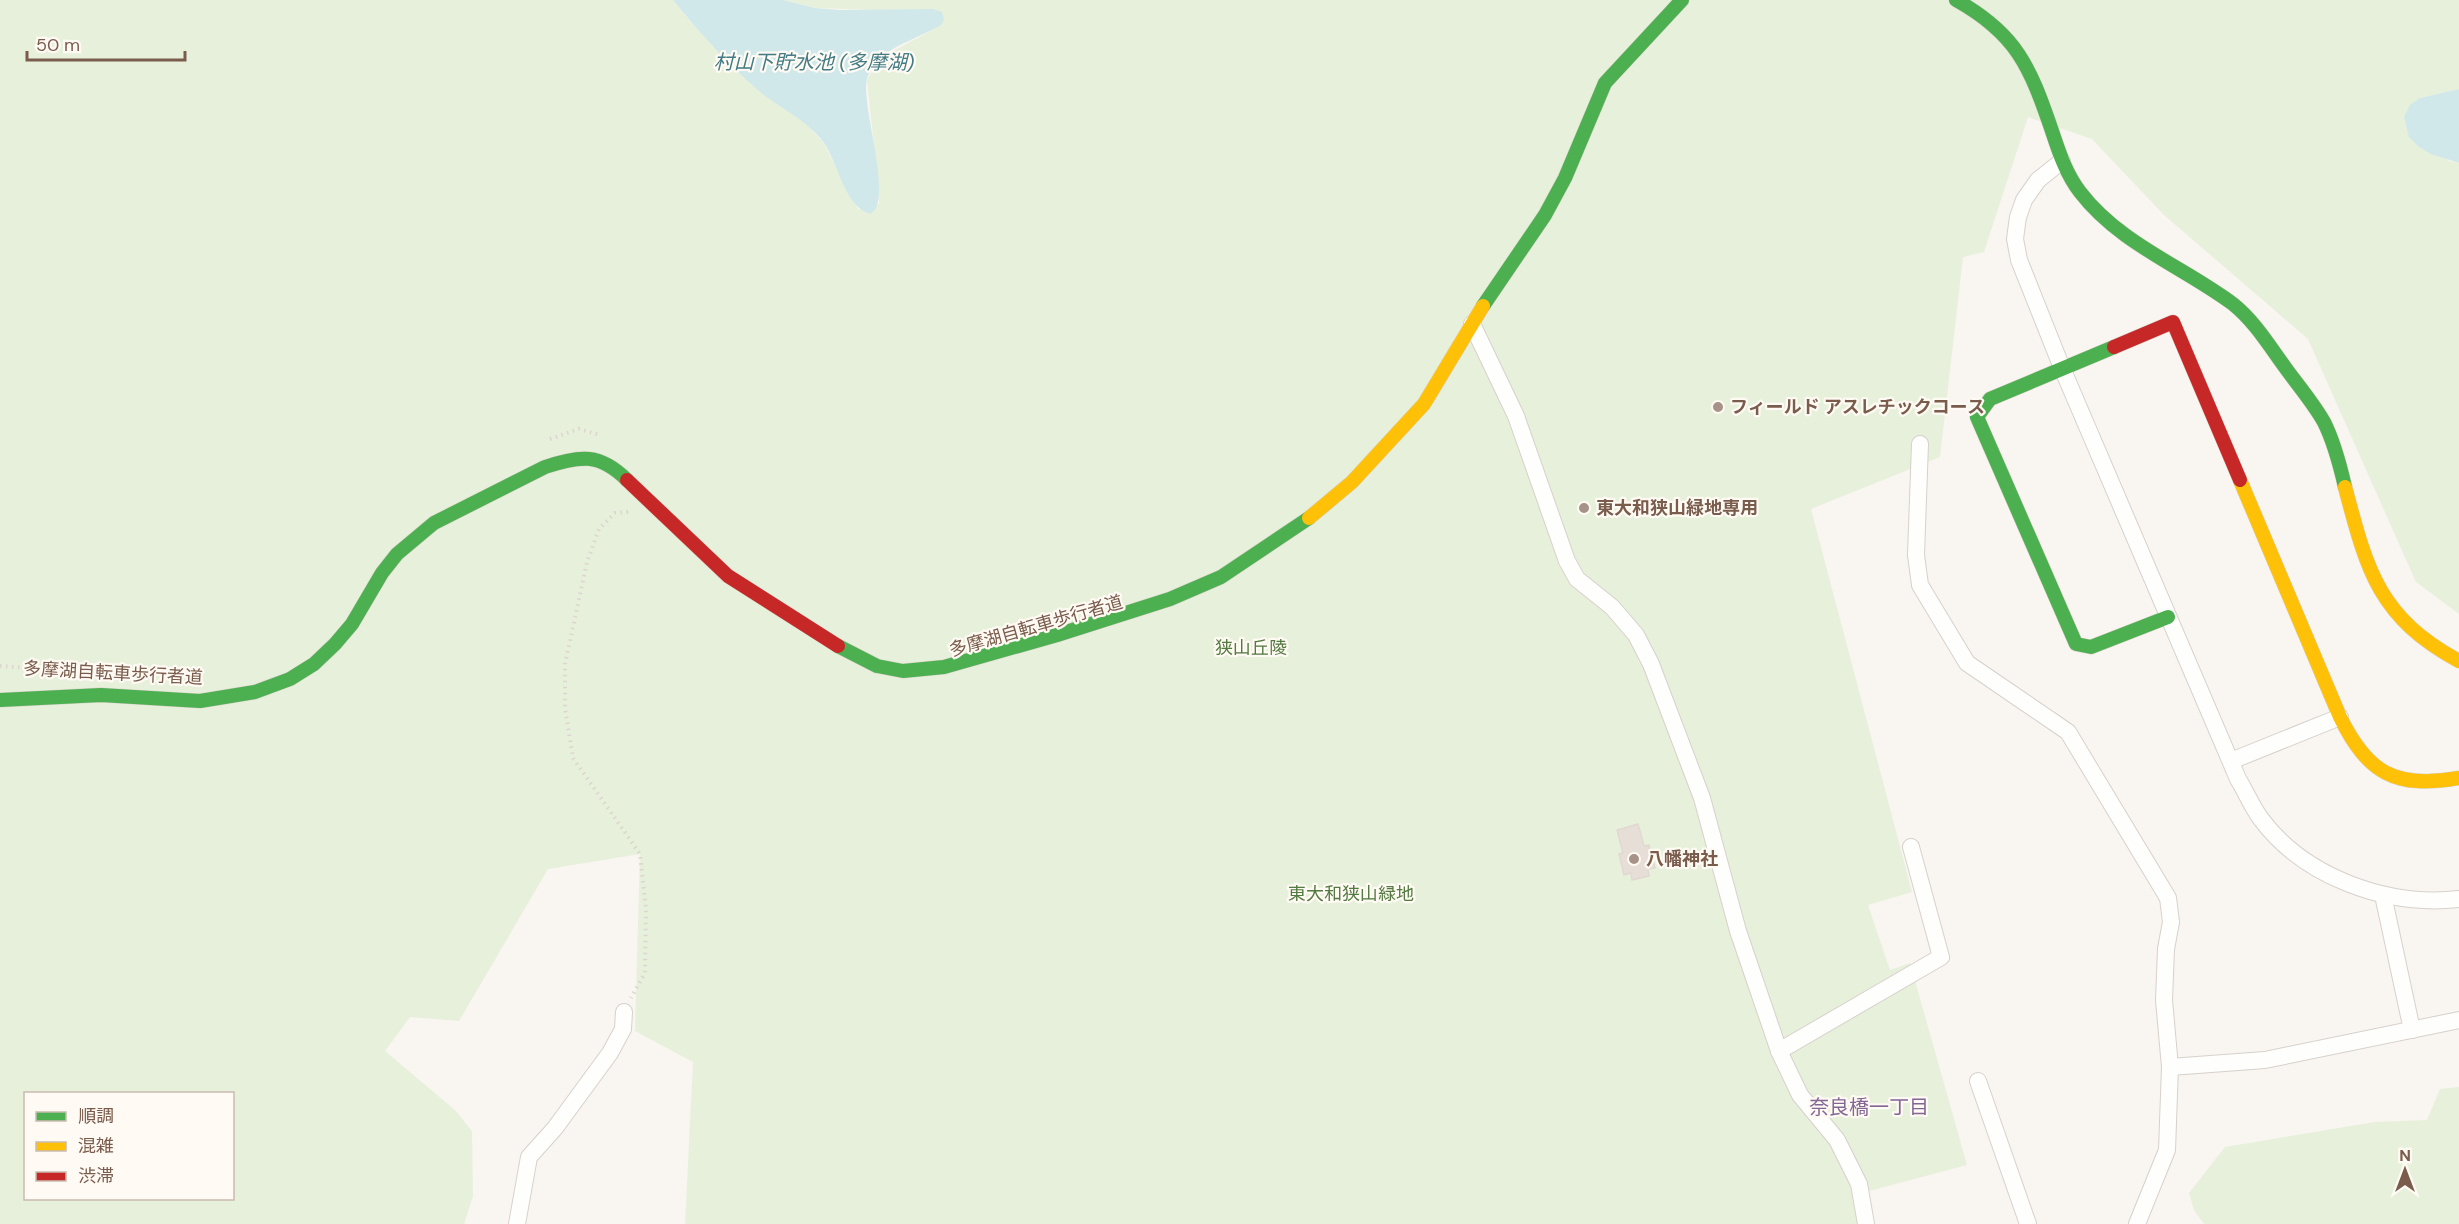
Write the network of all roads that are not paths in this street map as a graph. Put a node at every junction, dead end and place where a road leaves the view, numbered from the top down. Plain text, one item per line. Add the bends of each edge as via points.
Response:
1 (1682, 0) edge
2 (1956, 0) edge
3 (2062, 161) junction
4 (1472, 324) junction
5 (2062, 368) junction
6 (1920, 444) dead end
7 (2168, 617) junction
8 (2459, 661) edge
9 (0, 700) edge
10 (2340, 717) junction
11 (2231, 761) junction
12 (2459, 778) edge
13 (1911, 847) dead end
14 (2383, 895) junction
15 (2459, 899) edge
16 (624, 1012) road end
17 (2459, 1020) edge
18 (2412, 1030) junction
19 (1779, 1051) junction
20 (2170, 1067) junction
21 (1978, 1082) dead end
22 (517, 1224) edge
23 (1866, 1224) edge
24 (2028, 1224) edge
25 (2137, 1224) edge

1 - 4 street via 1605,83 1545,215
2 - 3 street via 1976,9 2016,46 2032,75
3 - 5 street via 2038,180 2024,200 2015,239 2022,268
3 - 8 street via 2079,191 2116,228 2236,307 2262,335 2314,407 2331,439 2374,581 2411,631
4 - 9 street via 1424,404 1402,430 1352,482 1264,550 1221,577 1170,599 944,667 903,671 878,666 847,651 729,576 613,466 590,457 576,457 545,467 455,511 416,536 382,573 352,624 335,644 291,679 255,692 200,701 101,695
4 - 19 street via 1516,416 1567,561 1577,579 1612,607 1636,635 1651,664 1702,798 1738,931
5 - 7 street
5 - 7 street via 1990,399 1977,417 2076,644 2091,648
5 - 10 street via 2173,322
6 - 20 street via 1916,555 1920,585 1967,663 2068,732 2168,898 2171,922 2164,1000
7 - 11 street
10 - 11 street
10 - 12 street via 2357,748 2384,771 2417,783
11 - 14 street via 2261,819 2284,843 2330,875
13 - 19 street via 1941,957
14 - 15 street via 2426,902
14 - 18 street
16 - 22 street via 623,1029 610,1053 529,1157
17 - 18 street
18 - 20 street via 2265,1060
19 - 23 street via 1800,1095 1838,1140 1859,1184
20 - 25 street via 2167,1150
21 - 24 street

